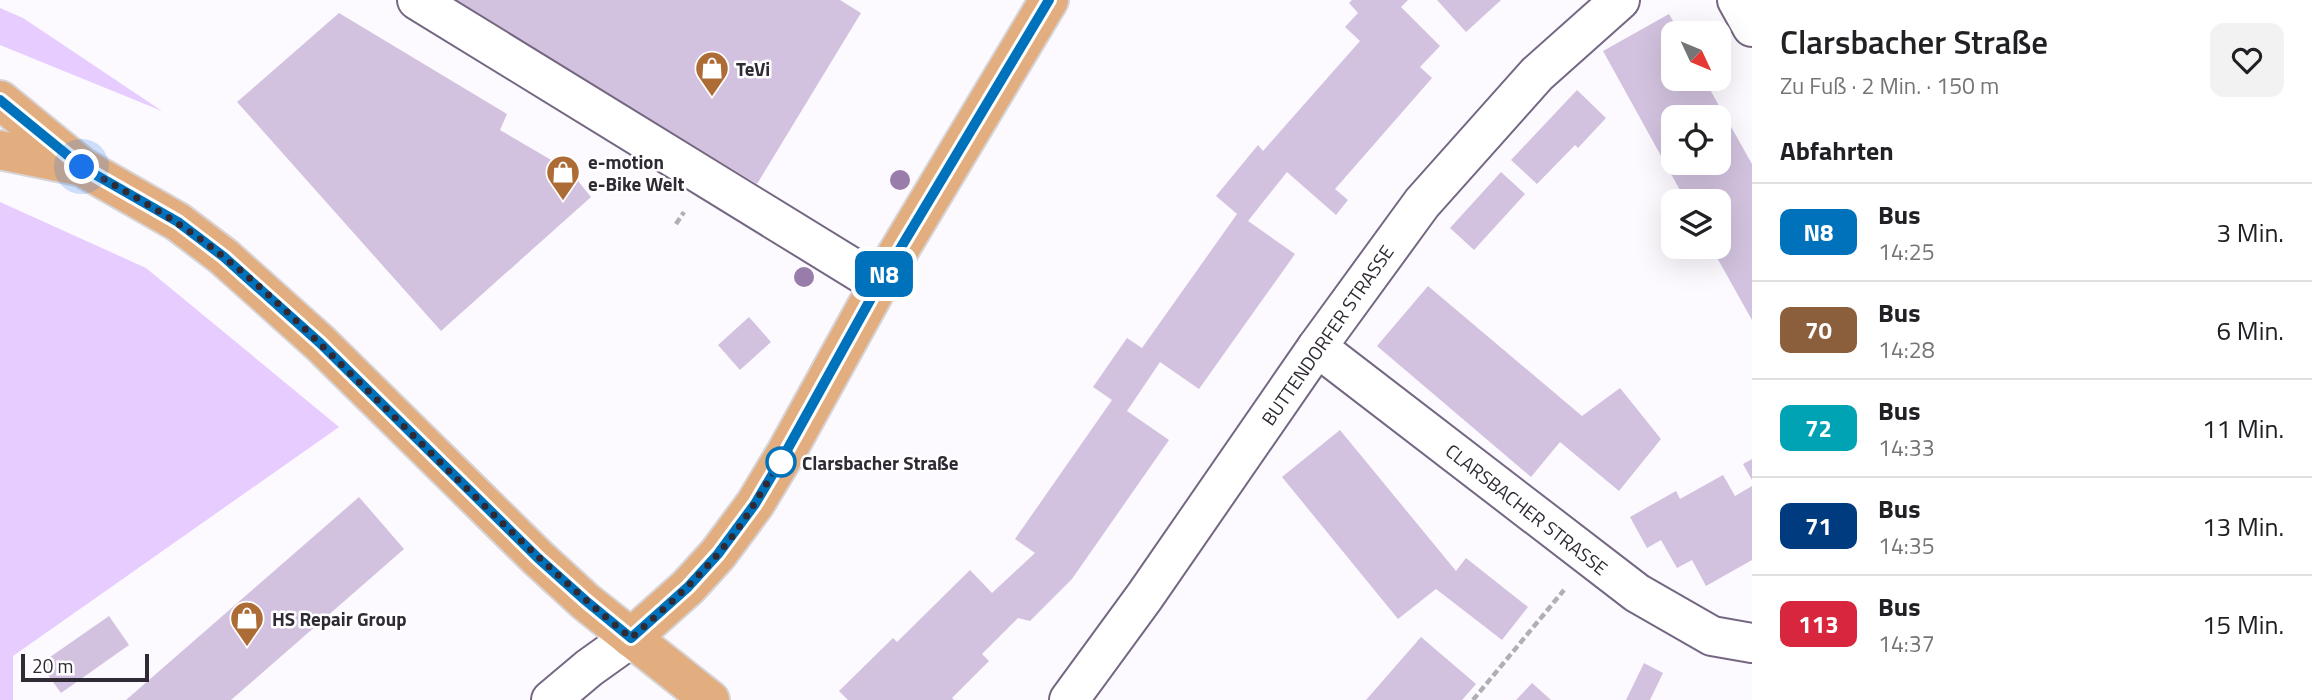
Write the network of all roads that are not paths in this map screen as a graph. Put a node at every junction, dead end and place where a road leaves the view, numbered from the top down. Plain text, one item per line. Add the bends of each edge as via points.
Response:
1 (417, 0) edge
2 (1049, 0) edge
3 (1620, 0) edge
4 (1737, 0) edge
5 (1752, 27) edge
6 (0, 100) edge
7 (0, 150) edge
8 (82, 167) junction
9 (879, 284) junction
10 (1317, 347) junction
11 (631, 638) junction
12 (1752, 643) edge
13 (551, 700) edge
14 (710, 700) edge
15 (1069, 700) edge

1 - 9 street
2 - 9 main road
3 - 10 street, BUTTENDORFER STRASSE via 1537,74 1422,203
4 - 5 street
6 - 8 main road
7 - 8 main road
8 - 11 main road via 178,222 264,291 538,558
9 - 11 main road via 755,504 688,587
10 - 12 street, CLARSBACHER STRASSE via 1637,593 1712,636
10 - 15 street, BUTTENDORFER STRASSE
11 - 13 street
11 - 14 main road

